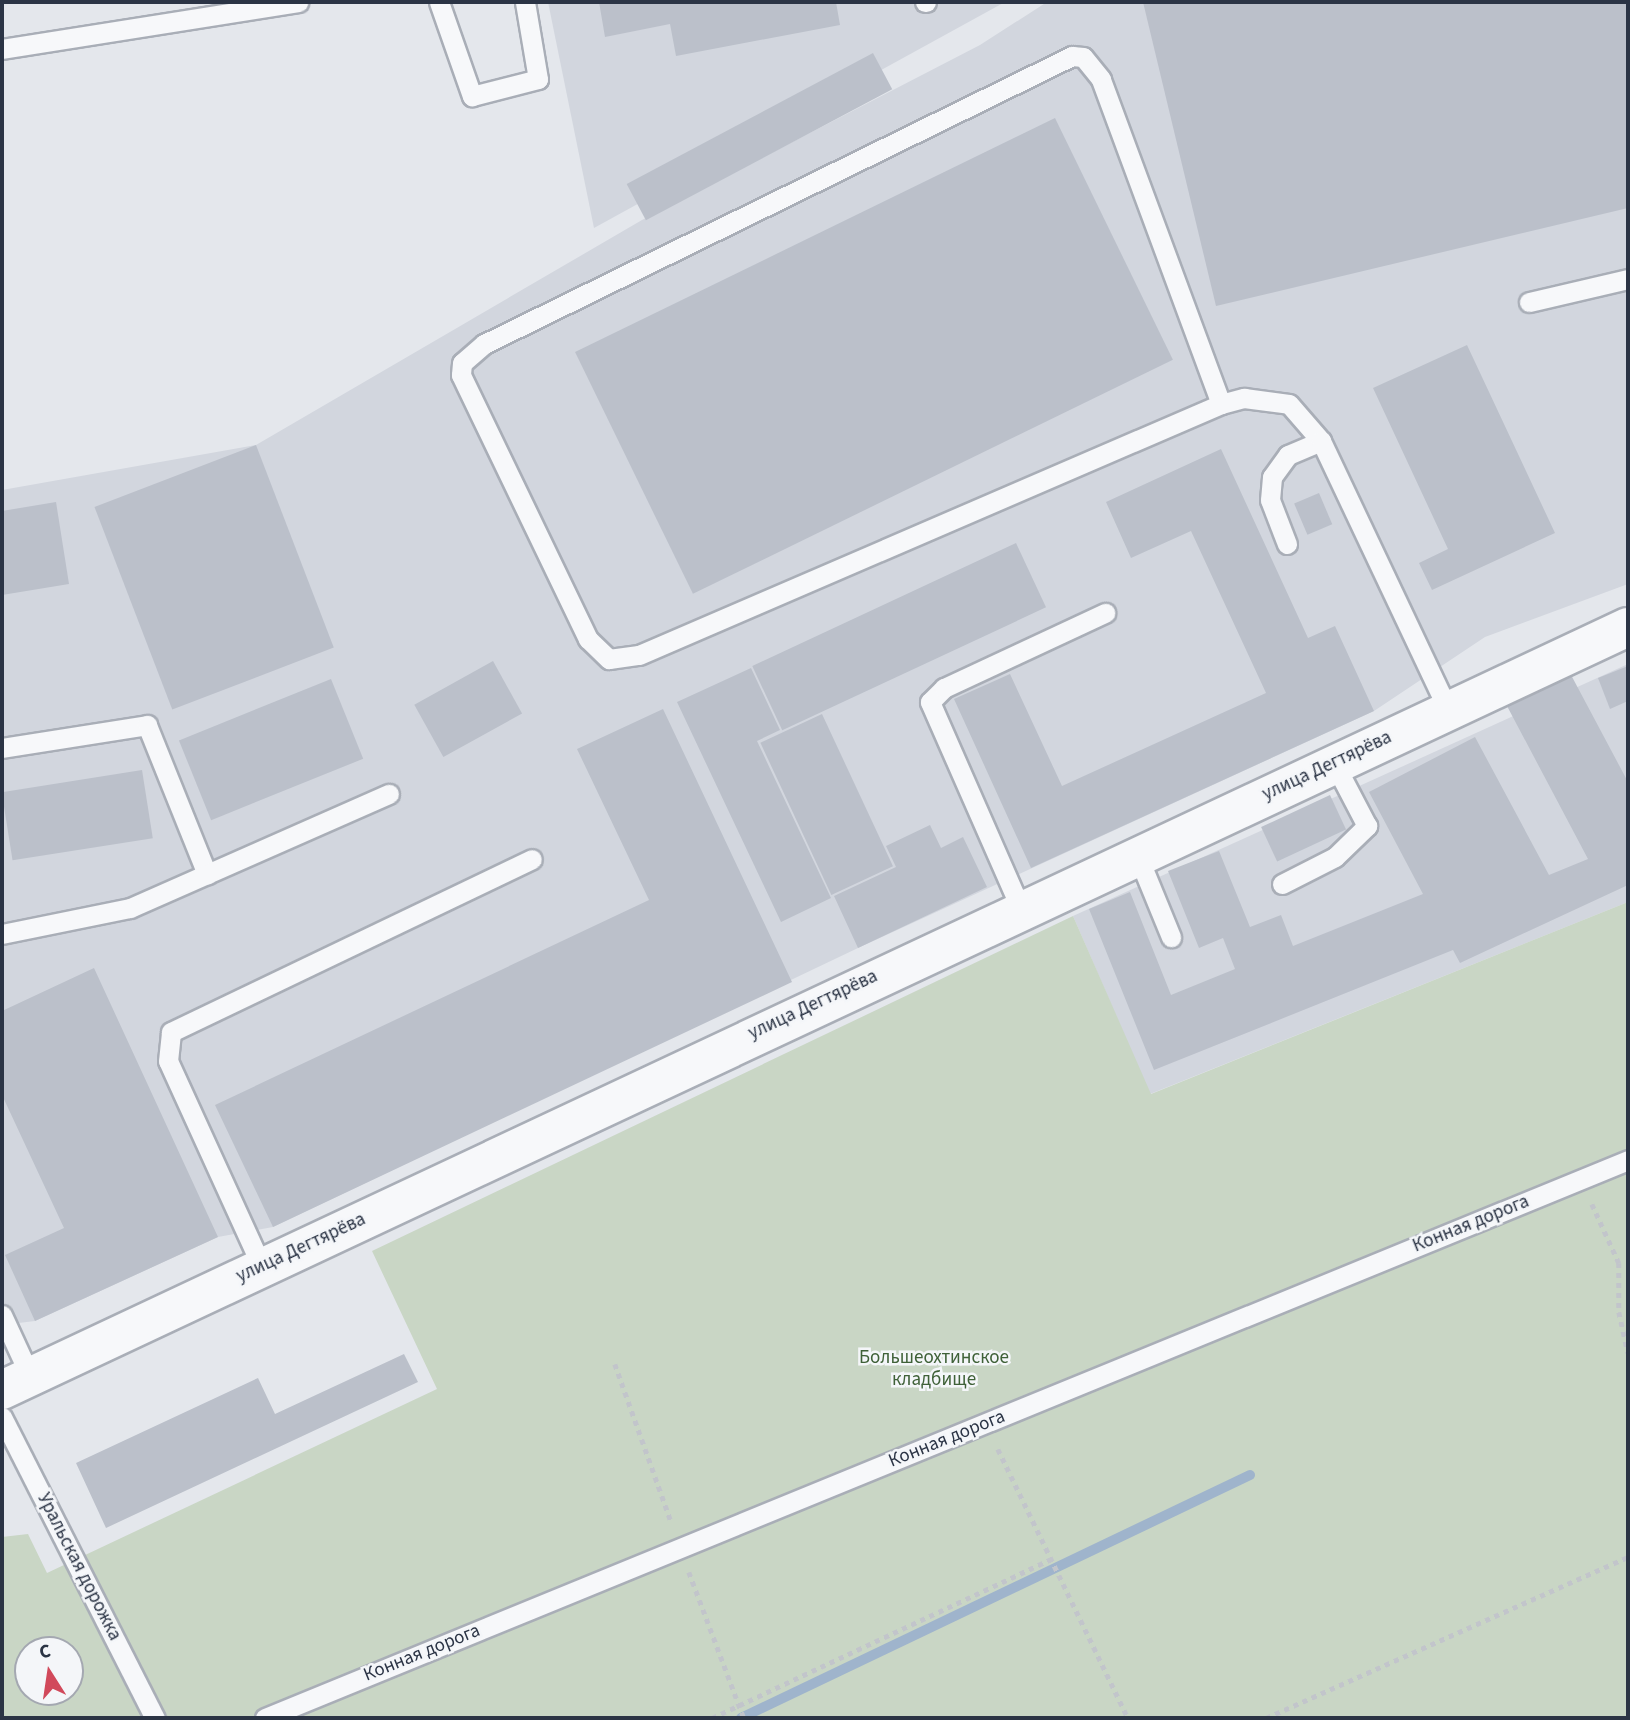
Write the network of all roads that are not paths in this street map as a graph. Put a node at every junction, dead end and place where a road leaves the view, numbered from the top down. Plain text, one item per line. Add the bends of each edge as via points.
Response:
1 (298, 2) edge
2 (439, 2) edge
3 (525, 2) edge
4 (2, 49) edge
5 (1628, 279) edge
6 (1530, 302) dead end
7 (1221, 404) junction
8 (1321, 441) junction
9 (1287, 544) dead end
10 (1105, 613) dead end
11 (1628, 627) edge
12 (1448, 710) junction
13 (2, 748) edge
14 (1334, 763) junction
15 (389, 794) dead end
16 (1137, 853) junction
17 (532, 859) dead end
18 (207, 874) junction
19 (1282, 884) dead end
20 (1020, 907) junction
21 (2, 934) edge
22 (1171, 937) dead end
23 (1628, 1160) edge
24 (261, 1266) junction
25 (2, 1315) edge
26 (16, 1383) edge
27 (2, 1418) edge
28 (155, 1718) edge
29 (265, 1718) edge

1 - 4 lane
2 - 3 lane via 472,96 538,79
5 - 6 lane
7 - 7 lane via 1101,79 1083,57 1072,56 484,344 462,363 460,375 588,639 596,652 623,659
7 - 8 lane via 1244,398 1289,404
8 - 9 lane via 1288,455 1272,477 1270,500
8 - 12 lane
10 - 20 lane via 944,688 930,702
11 - 12 street, улица Дегтярёва
12 - 14 street, улица Дегтярёва
13 - 18 lane via 147,724
14 - 16 street, улица Дегтярёва
14 - 19 lane via 1367,826 1335,857
15 - 18 lane
16 - 20 street, улица Дегтярёва
16 - 22 lane
17 - 24 lane via 172,1032 168,1061
18 - 21 lane via 130,908
20 - 24 street, улица Дегтярёва
23 - 29 lane, Конная дорога
24 - 26 street, улица Дегтярёва
25 - 26 lane
27 - 28 lane, Уральская дорожка

